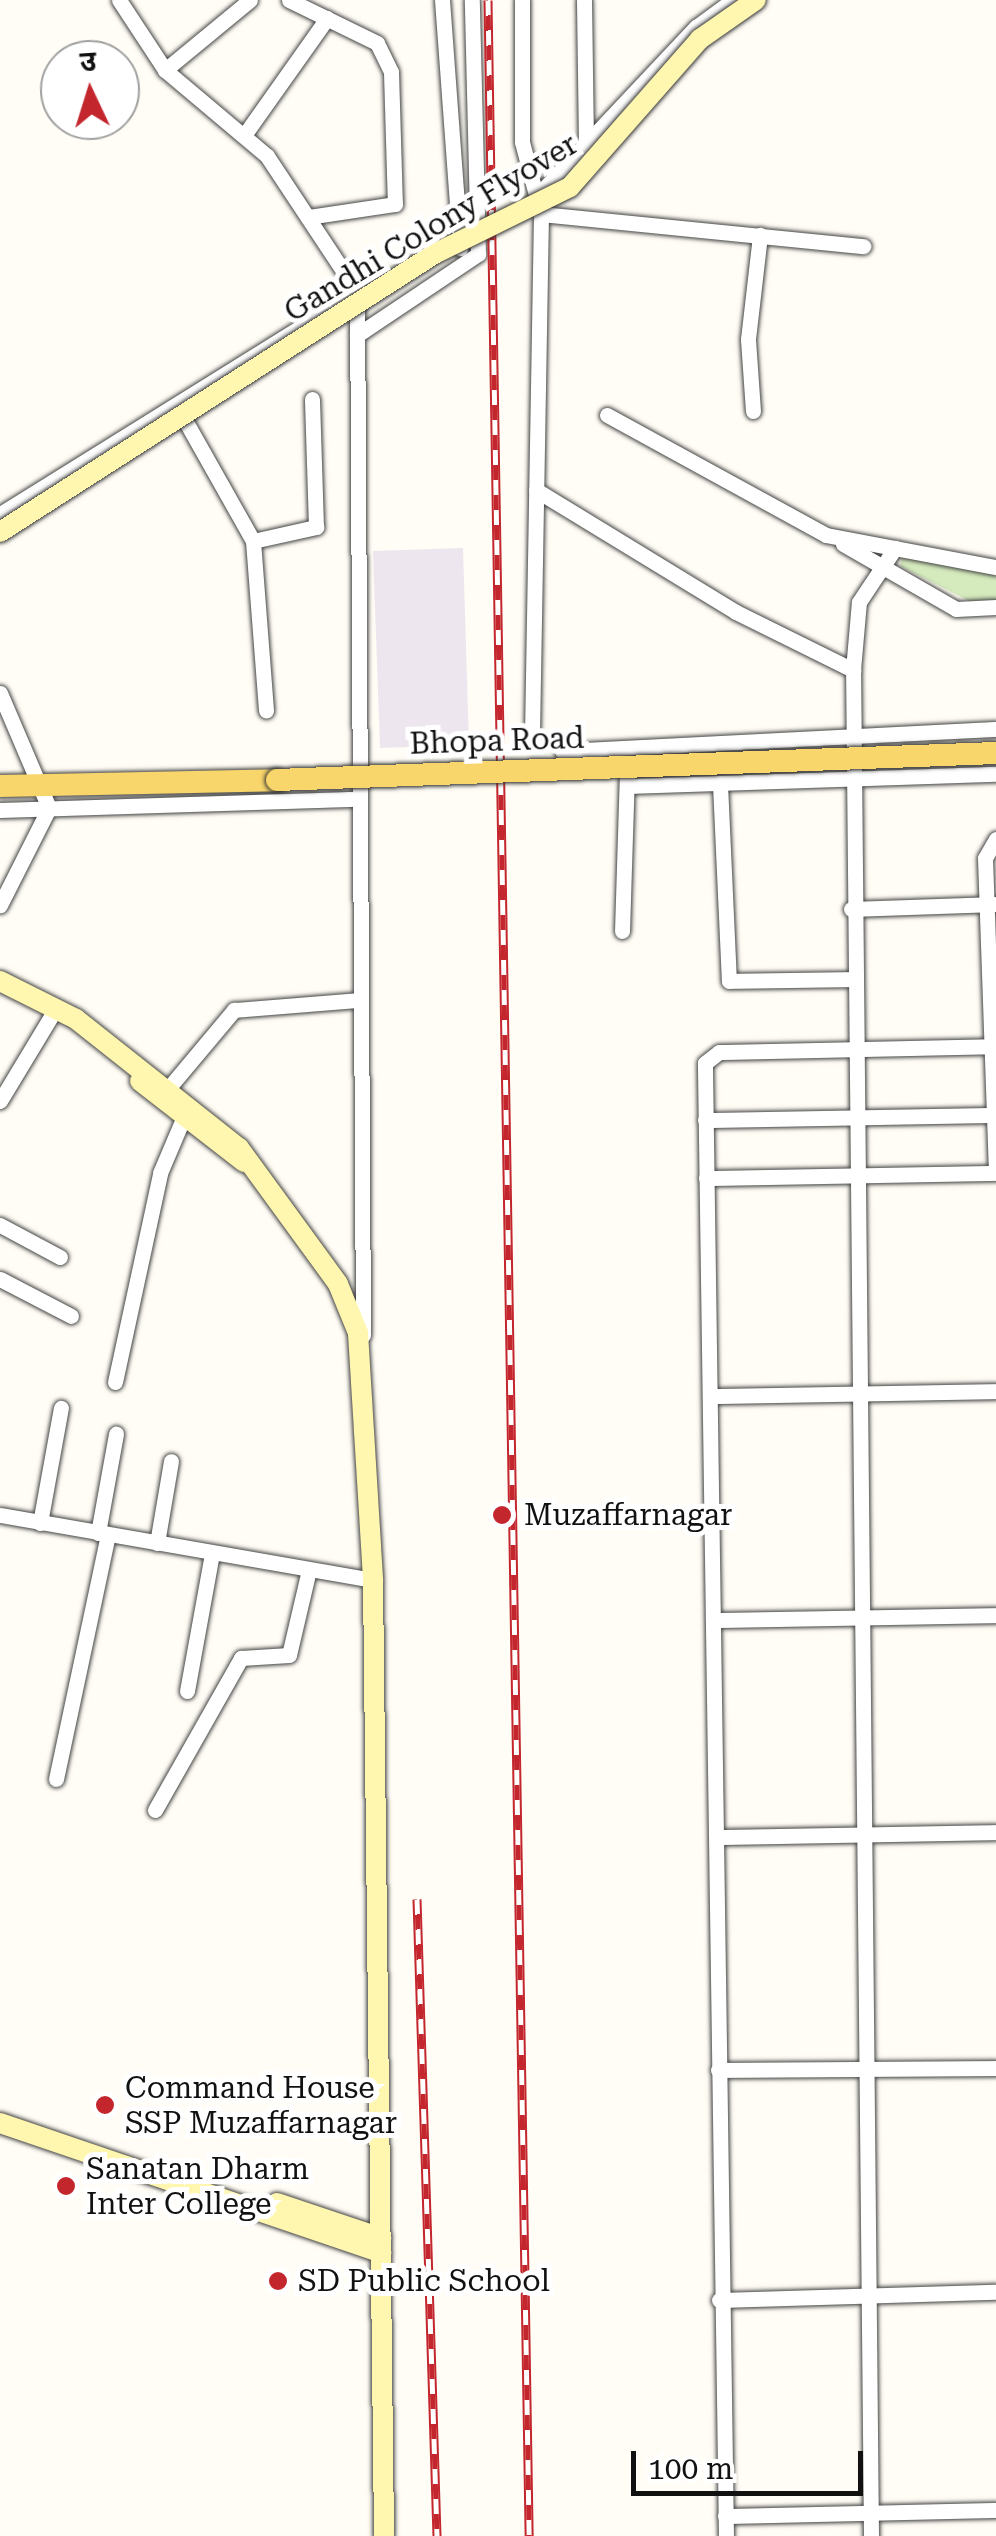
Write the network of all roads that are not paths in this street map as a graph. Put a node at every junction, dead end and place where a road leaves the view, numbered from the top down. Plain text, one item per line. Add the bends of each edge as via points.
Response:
1 (119, 0) edge
2 (250, 0) edge
3 (290, 0) edge
4 (442, 0) edge
5 (472, 0) edge
6 (522, 0) edge
7 (584, 0) edge
8 (733, 0) edge
9 (756, 0) edge
10 (327, 18) junction
11 (165, 70) junction
12 (245, 134) junction
13 (586, 145) junction
14 (538, 195) junction
15 (541, 214) junction
16 (308, 217) junction
17 (462, 228) junction
18 (760, 235) junction
19 (863, 246) dead end
20 (458, 272) junction
21 (357, 292) junction
22 (357, 336) junction
23 (312, 400) dead end
24 (176, 403) junction
25 (752, 411) dead end
26 (607, 414) dead end
27 (536, 490) junction
28 (0, 491) edge
29 (5, 511) edge
30 (0, 532) edge
31 (826, 535) junction
32 (253, 541) junction
33 (895, 548) junction
34 (882, 564) junction
35 (996, 567) edge
36 (996, 608) edge
37 (853, 670) junction
38 (0, 693) edge
39 (266, 711) dead end
40 (996, 729) edge
41 (855, 733) junction
42 (532, 734) dead end
43 (629, 747) junction
44 (562, 751) dead end
45 (996, 753) edge
46 (996, 774) edge
47 (854, 781) junction
48 (44, 784) junction
49 (720, 784) junction
50 (0, 786) edge
51 (627, 786) junction
52 (356, 799) junction
53 (49, 808) junction
54 (0, 810) edge
55 (996, 839) edge
56 (992, 904) edge
57 (0, 905) edge
58 (851, 909) junction
59 (622, 930) dead end
60 (852, 978) junction
61 (0, 981) edge
62 (0, 995) edge
63 (358, 1000) junction
64 (52, 1014) junction
65 (995, 1046) edge
66 (856, 1052) junction
67 (165, 1092) junction
68 (0, 1101) edge
69 (187, 1110) junction
70 (995, 1115) edge
71 (851, 1116) junction
72 (705, 1120) junction
73 (996, 1172) edge
74 (706, 1178) junction
75 (852, 1179) junction
76 (0, 1225) edge
77 (60, 1257) dead end
78 (0, 1279) edge
79 (71, 1316) dead end
80 (363, 1359) junction
81 (115, 1382) dead end
82 (996, 1391) edge
83 (853, 1392) junction
84 (712, 1396) junction
85 (62, 1408) dead end
86 (116, 1434) dead end
87 (171, 1461) dead end
88 (0, 1516) edge
89 (40, 1524) junction
90 (103, 1533) junction
91 (158, 1543) junction
92 (212, 1553) junction
93 (309, 1570) junction
94 (374, 1580) junction
95 (996, 1615) edge
96 (857, 1618) junction
97 (713, 1620) junction
98 (187, 1691) dead end
99 (56, 1780) dead end
100 (155, 1810) dead end
101 (860, 1832) junction
102 (996, 1832) edge
103 (716, 1837) junction
104 (996, 2068) edge
105 (866, 2069) junction
106 (718, 2070) junction
107 (0, 2110) edge
108 (0, 2123) edge
109 (381, 2245) junction
110 (996, 2292) edge
111 (871, 2295) junction
112 (719, 2300) junction
113 (871, 2510) junction
114 (996, 2510) edge
115 (725, 2516) junction
116 (384, 2536) edge
117 (726, 2536) edge
118 (871, 2536) edge

1 - 11 street
2 - 11 street
3 - 10 street
4 - 17 street
5 - 20 street via 478,254
6 - 14 street via 522,142
7 - 13 street
8 - 13 street
9 - 30 main road, Gandhi Colony Flyover, bridge via 700,39 570,186 436,253
10 - 12 street
10 - 16 street via 377,44 390,61 396,198 391,207
11 - 12 street
12 - 16 street
13 - 14 street
14 - 15 street
15 - 18 street
15 - 27 street
16 - 21 street
17 - 20 street
17 - 21 street
18 - 19 street
18 - 25 street via 748,339
20 - 22 street
21 - 22 street
21 - 24 street
22 - 52 street
23 - 32 street via 316,527
24 - 29 street
24 - 32 street
26 - 31 street
27 - 37 street via 736,612
27 - 42 street
28 - 29 street
31 - 33 street
31 - 34 street
32 - 39 street
33 - 34 street
33 - 35 street
34 - 36 street via 956,608
34 - 37 street via 855,616
37 - 41 street
38 - 48 street
40 - 41 street
41 - 43 street
41 - 47 street
43 - 44 street
43 - 51 street
45 - 48 main road, Bhopa Road, bridge
46 - 47 street
47 - 49 street
47 - 58 street
48 - 50 main road, Bhopa Road
48 - 53 street
49 - 51 street
49 - 60 street via 729,981
51 - 59 street
52 - 53 street
52 - 63 street
53 - 54 street
53 - 57 street
55 - 56 street via 986,849
56 - 58 street
56 - 65 street
58 - 60 street
60 - 66 street
61 - 64 main road
62 - 64 main road
63 - 67 street via 234,1010
63 - 80 street
64 - 67 main road
64 - 68 street
65 - 66 street
65 - 70 street
66 - 71 street
66 - 72 street via 713,1053
67 - 69 main road
69 - 80 main road via 244,1162 338,1284
69 - 81 street via 160,1174
70 - 71 street
70 - 73 street
71 - 72 street
71 - 75 street
72 - 74 street
73 - 75 street
74 - 75 street
74 - 84 street
75 - 83 street
76 - 77 street
78 - 79 street
80 - 94 main road
82 - 83 street
83 - 84 street
83 - 96 street
84 - 97 street
85 - 89 street
86 - 90 street
87 - 91 street
88 - 89 street
89 - 90 street
90 - 91 street
90 - 99 street
91 - 92 street
92 - 93 street
92 - 98 street
93 - 94 street
93 - 100 street via 289,1655 241,1658
94 - 109 main road
95 - 96 street
96 - 97 street
96 - 101 street
97 - 103 street
101 - 102 street
101 - 103 street
101 - 105 street
103 - 106 street
104 - 105 street
105 - 106 street
105 - 111 street
106 - 112 street
107 - 109 main road
108 - 109 main road
109 - 116 main road
110 - 111 street
111 - 112 street
111 - 113 street
112 - 115 street
113 - 114 street
113 - 115 street
113 - 118 street
115 - 117 street

